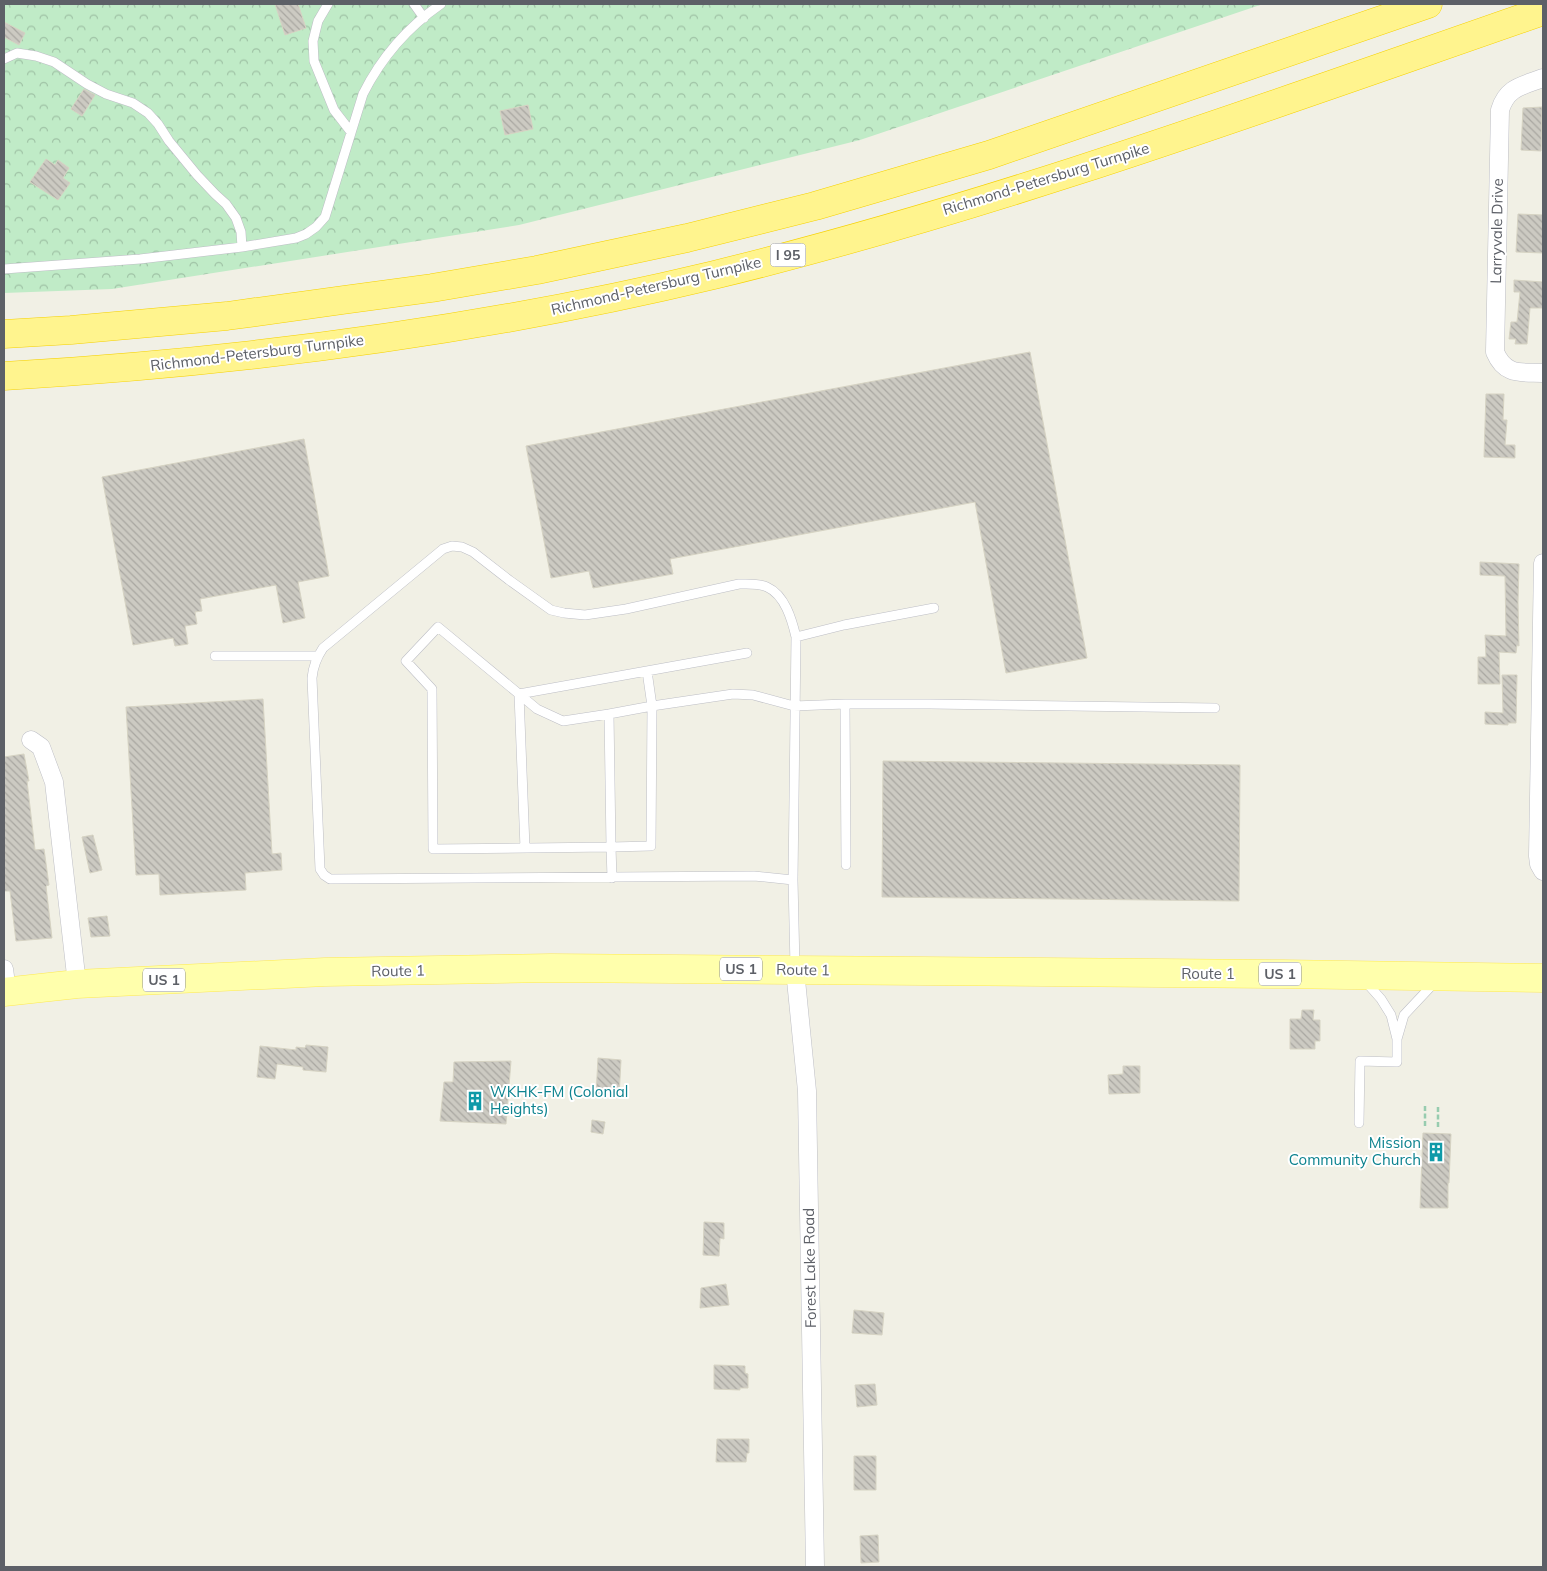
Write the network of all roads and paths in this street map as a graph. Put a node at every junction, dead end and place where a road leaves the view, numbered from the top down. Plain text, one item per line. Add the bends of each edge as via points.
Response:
1 (328, 4) edge
2 (414, 4) edge
3 (1428, 4) edge
4 (438, 5) edge
5 (1543, 11) edge
6 (424, 18) junction
7 (4, 59) edge
8 (1543, 78) edge
9 (351, 132) junction
10 (242, 247) junction
11 (4, 269) edge
12 (4, 334) edge
13 (1543, 373) edge
14 (4, 376) edge
15 (1543, 563) edge
16 (934, 608) dead end
17 (796, 637) junction
18 (747, 653) dead end
19 (215, 656) dead end
20 (317, 656) junction
21 (647, 671) junction
22 (520, 694) junction
23 (844, 704) junction
24 (652, 706) junction
25 (794, 706) junction
26 (1215, 708) dead end
27 (609, 714) junction
28 (31, 740) dead end
29 (611, 847) junction
30 (526, 848) junction
31 (846, 866) dead end
32 (1543, 871) edge
33 (612, 878) junction
34 (793, 880) junction
35 (795, 970) junction
36 (1361, 976) junction
37 (1440, 977) junction
38 (1543, 978) edge
39 (5, 984) edge
40 (77, 984) junction
41 (1397, 1039) junction
42 (1425, 1105) dead end
43 (1438, 1105) dead end
44 (1359, 1123) dead end
45 (1425, 1126) dead end
46 (1438, 1126) dead end
47 (815, 1567) edge

1 - 9 lane via 318,21 313,42 314,61 334,110
2 - 6 lane
3 - 12 highway via 989,155 815,206 687,238 537,270 432,288 217,317
4 - 6 lane
5 - 14 highway, Richmond-Petersburg Turnpike / I 95 via 1022,188 860,236 715,274 583,304 298,350 107,370
6 - 9 lane via 390,52 370,80
7 - 10 lane via 17,53 54,62 93,88 133,103 148,113 236,218
8 - 13 street, Larryvale Drive via 1516,88 1508,94 1500,110 1496,352 1499,362 1513,372
9 - 10 lane via 325,217 316,227 296,238
10 - 11 lane via 140,259
15 - 32 street via 1538,856
16 - 17 lane via 844,624
17 - 20 lane via 784,604 767,586 739,584 626,609 584,615 564,613 552,610 473,552 452,546 443,550
17 - 25 lane
18 - 21 lane
19 - 20 lane
20 - 33 lane via 312,678 320,869 324,875 330,879
21 - 22 lane
21 - 24 lane
22 - 27 lane via 538,709 563,721
22 - 30 lane
22 - 30 lane via 438,627 406,661 432,689 433,848
23 - 25 lane
23 - 26 lane
23 - 31 lane
24 - 25 lane via 733,694 753,695
24 - 27 lane
24 - 29 lane via 651,846
25 - 34 lane
27 - 29 lane
28 - 40 street via 41,747 54,782
29 - 30 lane
29 - 33 lane
33 - 34 lane via 754,876
34 - 35 lane
35 - 36 main road, Route 1 / US 1
35 - 40 main road, Route 1 / US 1 via 551,968 342,972
35 - 47 street, Forest Lake Road via 807,1090
36 - 37 main road, Route 1 / US 1
36 - 41 lane via 1391,1015
37 - 38 main road, Route 1 / US 1
37 - 41 lane via 1404,1015
39 - 40 main road, Route 1 / US 1
41 - 44 lane via 1397,1062 1360,1061
42 - 45 path
43 - 46 path

